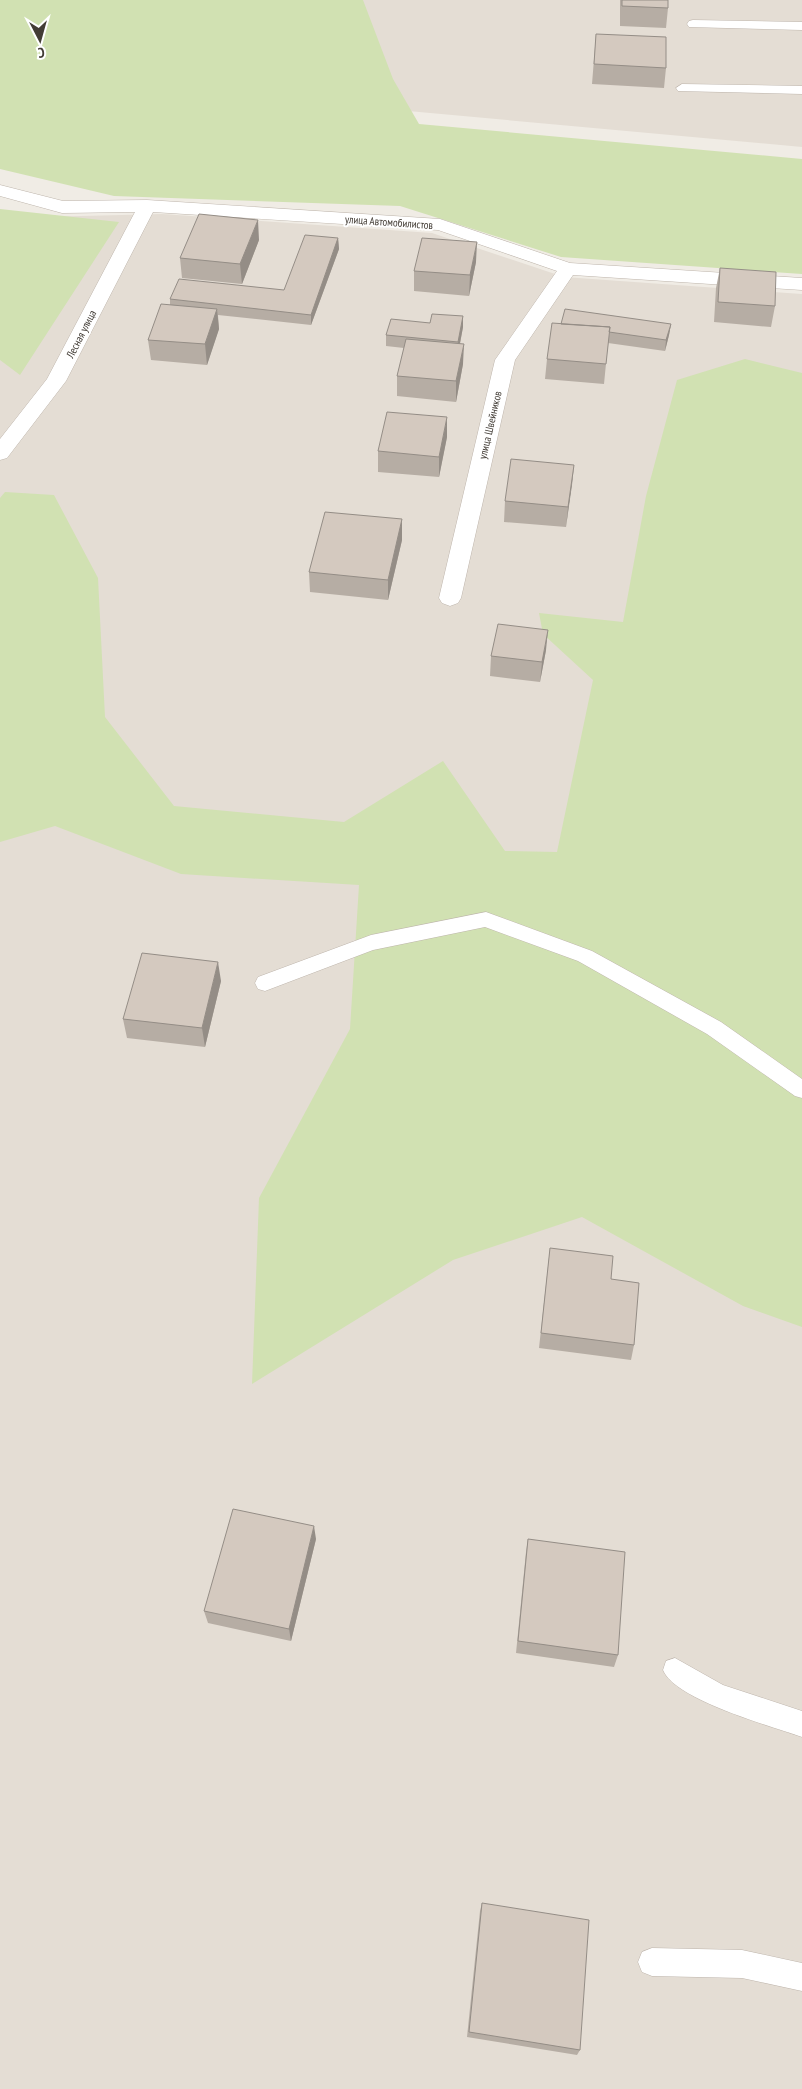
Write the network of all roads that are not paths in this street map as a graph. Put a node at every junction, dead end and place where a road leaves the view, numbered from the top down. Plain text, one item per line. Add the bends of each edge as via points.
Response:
1 (693, 24) dead end
2 (802, 26) edge
3 (682, 88) dead end
4 (802, 90) edge
5 (0, 190) edge
6 (147, 206) junction
7 (568, 270) junction
8 (802, 284) edge
9 (0, 453) edge
10 (450, 598) dead end
11 (265, 983) dead end
12 (802, 1090) edge
13 (675, 1670) dead end
14 (802, 1724) edge
15 (652, 1962) dead end
16 (802, 1977) edge

1 - 2 lane
3 - 4 lane
5 - 6 street, улица Автомобилистов via 62,207
6 - 7 street, улица Автомобилистов via 440,225
6 - 9 street, Лесная улица via 56,381
7 - 8 street, улица Автомобилистов
7 - 10 street, улица Швейников via 505,360
11 - 12 lane via 371,943 486,919 585,956 714,1028
13 - 14 lane via 717,1695
15 - 16 lane via 742,1964

